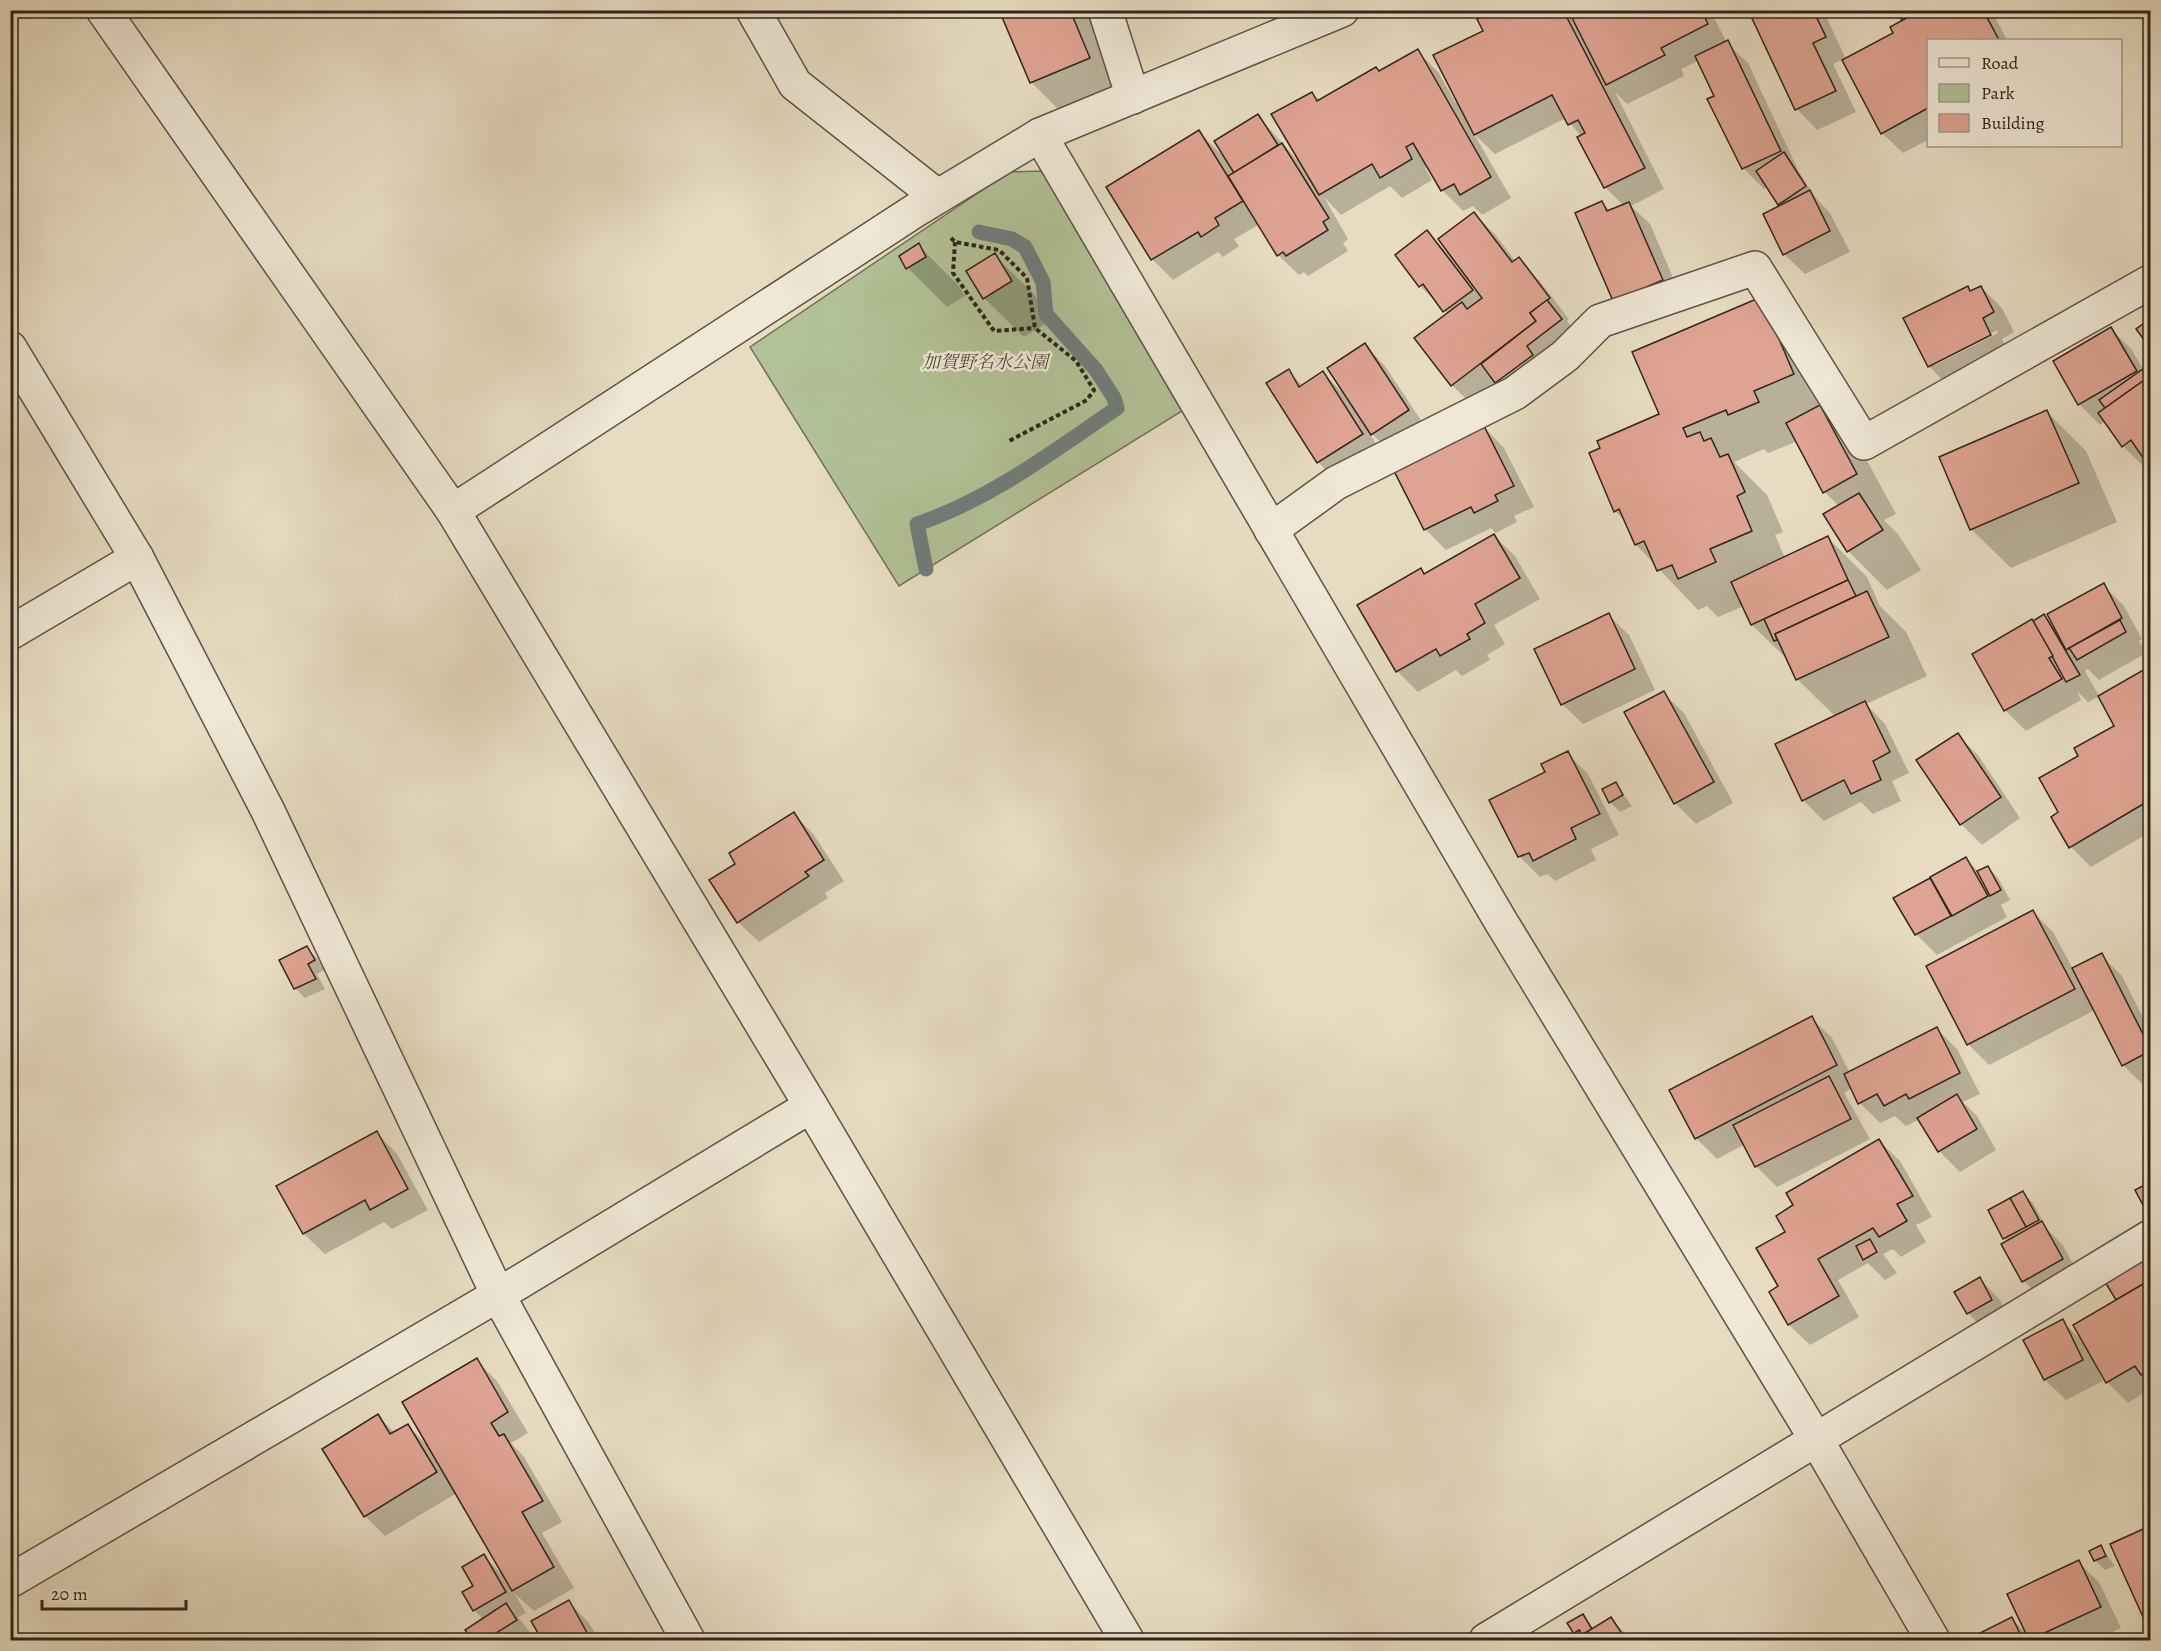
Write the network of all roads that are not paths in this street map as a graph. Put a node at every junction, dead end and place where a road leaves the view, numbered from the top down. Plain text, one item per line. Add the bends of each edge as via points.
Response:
1 (104, 10) edge
2 (753, 10) edge
3 (1105, 10) edge
4 (1342, 10) edge
5 (1133, 97) junction
6 (1040, 135) junction
7 (928, 202) junction
8 (2151, 282) edge
9 (10, 348) edge
10 (453, 511) junction
11 (1271, 530) junction
12 (137, 558) junction
13 (10, 633) edge
14 (811, 1106) junction
15 (2151, 1237) edge
16 (498, 1295) junction
17 (1816, 1439) junction
18 (10, 1581) edge
19 (688, 1641) edge
20 (1127, 1641) edge
21 (1486, 1641) edge
22 (1933, 1641) edge

1 - 10 street
2 - 7 street via 795,84
3 - 5 street
4 - 5 street
5 - 6 street
6 - 7 street
6 - 11 street
7 - 10 street
8 - 11 street via 1864,443 1755,268 1600,321 1565,356 1515,393 1336,483
9 - 12 street
10 - 14 street
11 - 17 street via 1500,920
12 - 13 street
12 - 16 street via 268,811
14 - 16 street
14 - 20 street
15 - 17 street
16 - 18 street
16 - 19 street
17 - 21 street
17 - 22 street

